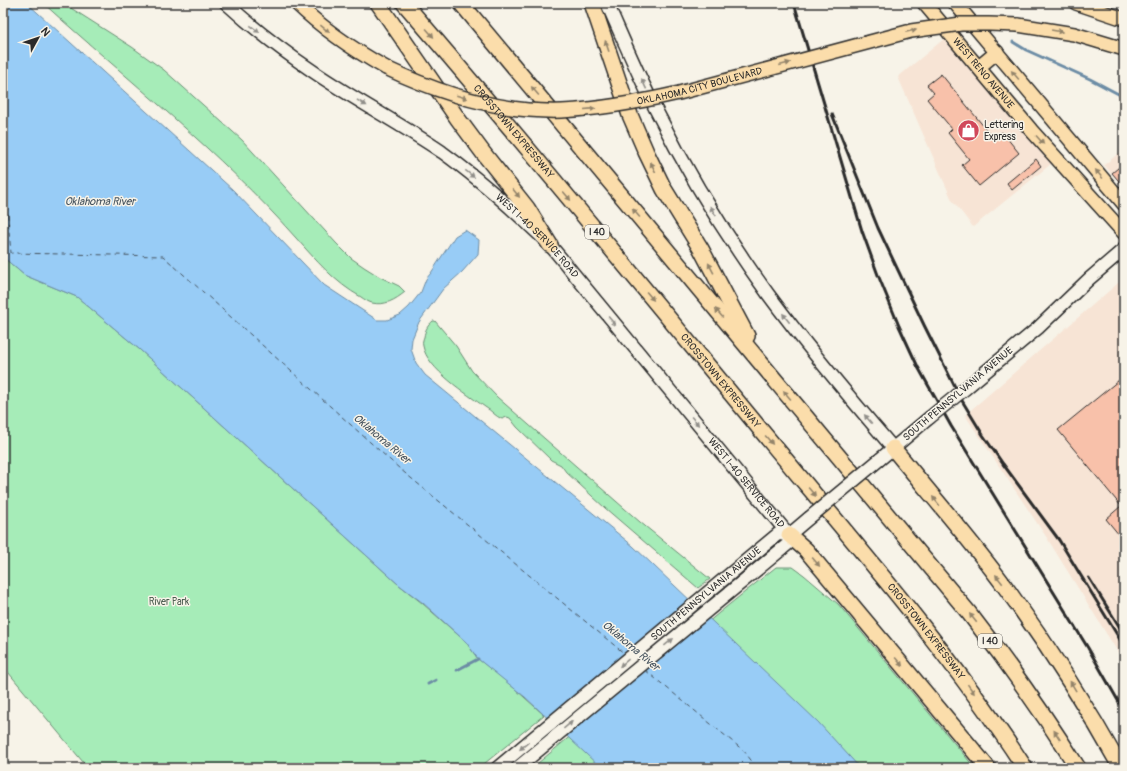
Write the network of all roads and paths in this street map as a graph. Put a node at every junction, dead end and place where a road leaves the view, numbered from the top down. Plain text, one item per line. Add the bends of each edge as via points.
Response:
1 (226, 3) edge
2 (296, 3) edge
3 (378, 3) edge
4 (404, 3) edge
5 (461, 3) edge
6 (592, 3) edge
7 (607, 3) edge
8 (924, 3) edge
9 (955, 3) edge
10 (1076, 3) edge
11 (1124, 19) edge
12 (1124, 49) edge
13 (997, 52) junction
14 (979, 67) junction
15 (1124, 204) edge
16 (1124, 233) edge
17 (550, 246) junction
18 (1124, 249) edge
19 (762, 364) junction
20 (893, 448) junction
21 (789, 534) junction
22 (497, 768) edge
23 (517, 768) edge
24 (988, 768) edge
25 (1025, 768) edge
26 (1078, 768) edge
27 (1121, 768) edge

1 -> 17 main road, WEST I-40 SERVICE ROAD via 248,23 314,72 442,152 520,216
2 -> 12 main road, OKLAHOMA CITY BOULEVARD, bridge via 329,32 365,56 429,87 492,105 540,110 590,109 636,102 679,93 911,31 961,24 1018,25 1074,34
3 -> 17 highway via 458,119 527,208
4 -> 25 highway, CROSSTOWN EXPRESSWAY / I 40 via 491,104 886,582 961,676
19 -> 5 highway, I 40
19 -> 6 highway via 646,152 630,115
20 -> 7 main road via 801,337 731,240 698,187 656,110
8 - 14 main road, WEST RENO AVENUE
9 - 13 main road
10 - 11 main road
13 - 14 main road
15 -> 13 main road
14 -> 16 main road, WEST RENO AVENUE via 1031,130
17 -> 21 main road, WEST I-40 SERVICE ROAD
18 - 20 main road, SOUTH PENNSYLVANIA AVENUE, bridge via 1038,328
26 -> 19 highway, I 40 via 1036,702 964,607
20 - 21 main road, SOUTH PENNSYLVANIA AVENUE, bridge
27 -> 20 highway via 1070,681 1005,587
21 -> 22 main road, SOUTH PENNSYLVANIA AVENUE via 778,534
23 -> 21 main road, SOUTH PENNSYLVANIA AVENUE via 788,544
21 -> 24 highway via 806,550

